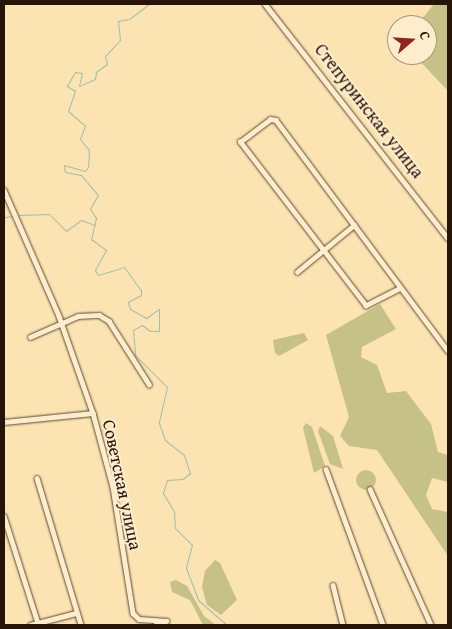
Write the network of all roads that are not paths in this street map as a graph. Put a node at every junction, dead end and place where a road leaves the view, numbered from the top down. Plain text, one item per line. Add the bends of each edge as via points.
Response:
1 (265, 4) edge
2 (4, 190) edge
3 (354, 225) junction
4 (448, 238) edge
5 (323, 252) junction
6 (297, 272) dead end
7 (399, 289) junction
8 (61, 324) junction
9 (30, 337) dead end
10 (448, 351) edge
11 (149, 384) dead end
12 (93, 413) junction
13 (4, 422) edge
14 (326, 470) dead end
15 (37, 478) dead end
16 (370, 489) dead end
17 (4, 516) edge
18 (333, 585) dead end
19 (76, 613) junction
20 (38, 623) junction
21 (167, 623) edge
22 (30, 625) edge
23 (81, 625) edge
24 (155, 625) edge
25 (343, 625) edge
26 (383, 625) edge
27 (431, 625) edge

1 - 4 street, Степуринская улица
2 - 8 street
3 - 5 street
3 - 5 street via 274,119 240,142
3 - 7 street
5 - 6 street
5 - 7 street via 366,306
7 - 10 street
8 - 9 street
8 - 11 street via 88,313 109,321
8 - 12 street
12 - 13 street, Советская улица
12 - 21 street, Советская улица via 113,487 133,613 138,619
14 - 26 street
15 - 19 street via 70,577
16 - 27 street
17 - 20 street
18 - 25 street
19 - 20 street
19 - 23 street
20 - 22 street
21 - 24 street

